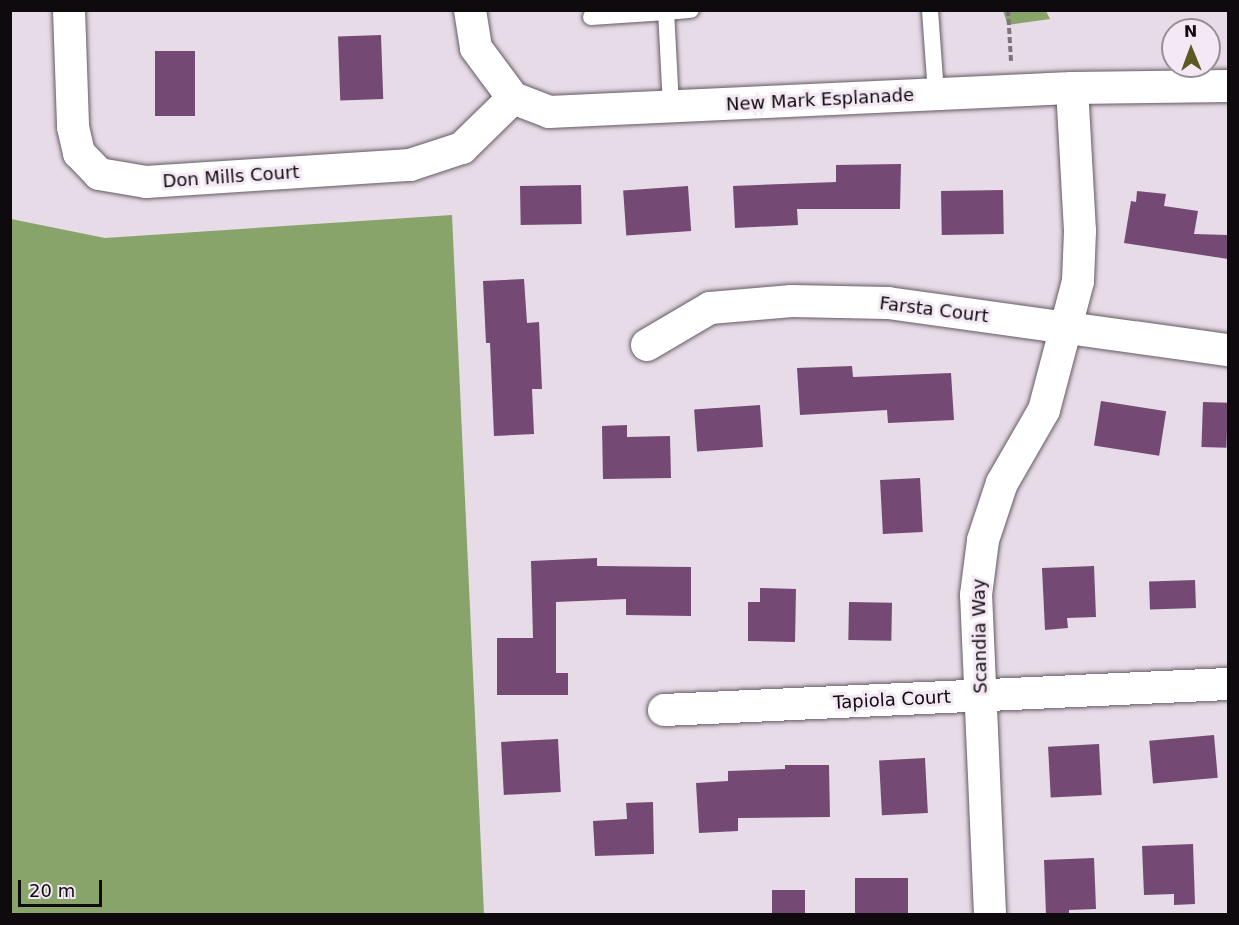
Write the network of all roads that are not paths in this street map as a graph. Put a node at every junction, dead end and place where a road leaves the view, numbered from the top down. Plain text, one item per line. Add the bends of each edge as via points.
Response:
1 (69, 10) edge
2 (470, 10) edge
3 (691, 10) edge
4 (930, 10) edge
5 (666, 12) junction
6 (591, 17) dead end
7 (1228, 86) edge
8 (1072, 88) junction
9 (936, 94) junction
10 (513, 98) junction
11 (671, 106) junction
12 (1068, 327) junction
13 (647, 345) dead end
14 (1228, 350) edge
15 (1228, 684) edge
16 (981, 696) junction
17 (664, 710) dead end
18 (990, 915) edge

1 - 10 street, Don Mills Court via 73,127 79,153 99,174 146,182 410,165 462,148
2 - 10 street via 476,48
3 - 5 lane
4 - 9 lane
5 - 6 lane
5 - 11 lane
7 - 8 street, New Mark Esplanade
8 - 9 street, New Mark Esplanade
8 - 12 street, Scandia Way via 1080,231 1078,281
9 - 11 street, New Mark Esplanade
10 - 11 street, New Mark Esplanade via 549,112
12 - 13 street, Farsta Court via 888,303 792,302 710,308
12 - 14 street, Farsta Court
12 - 16 street, Scandia Way via 1044,410 1002,483 983,540 976,595
15 - 16 street, Tapiola Court
16 - 17 street, Tapiola Court
16 - 18 street, Scandia Way

